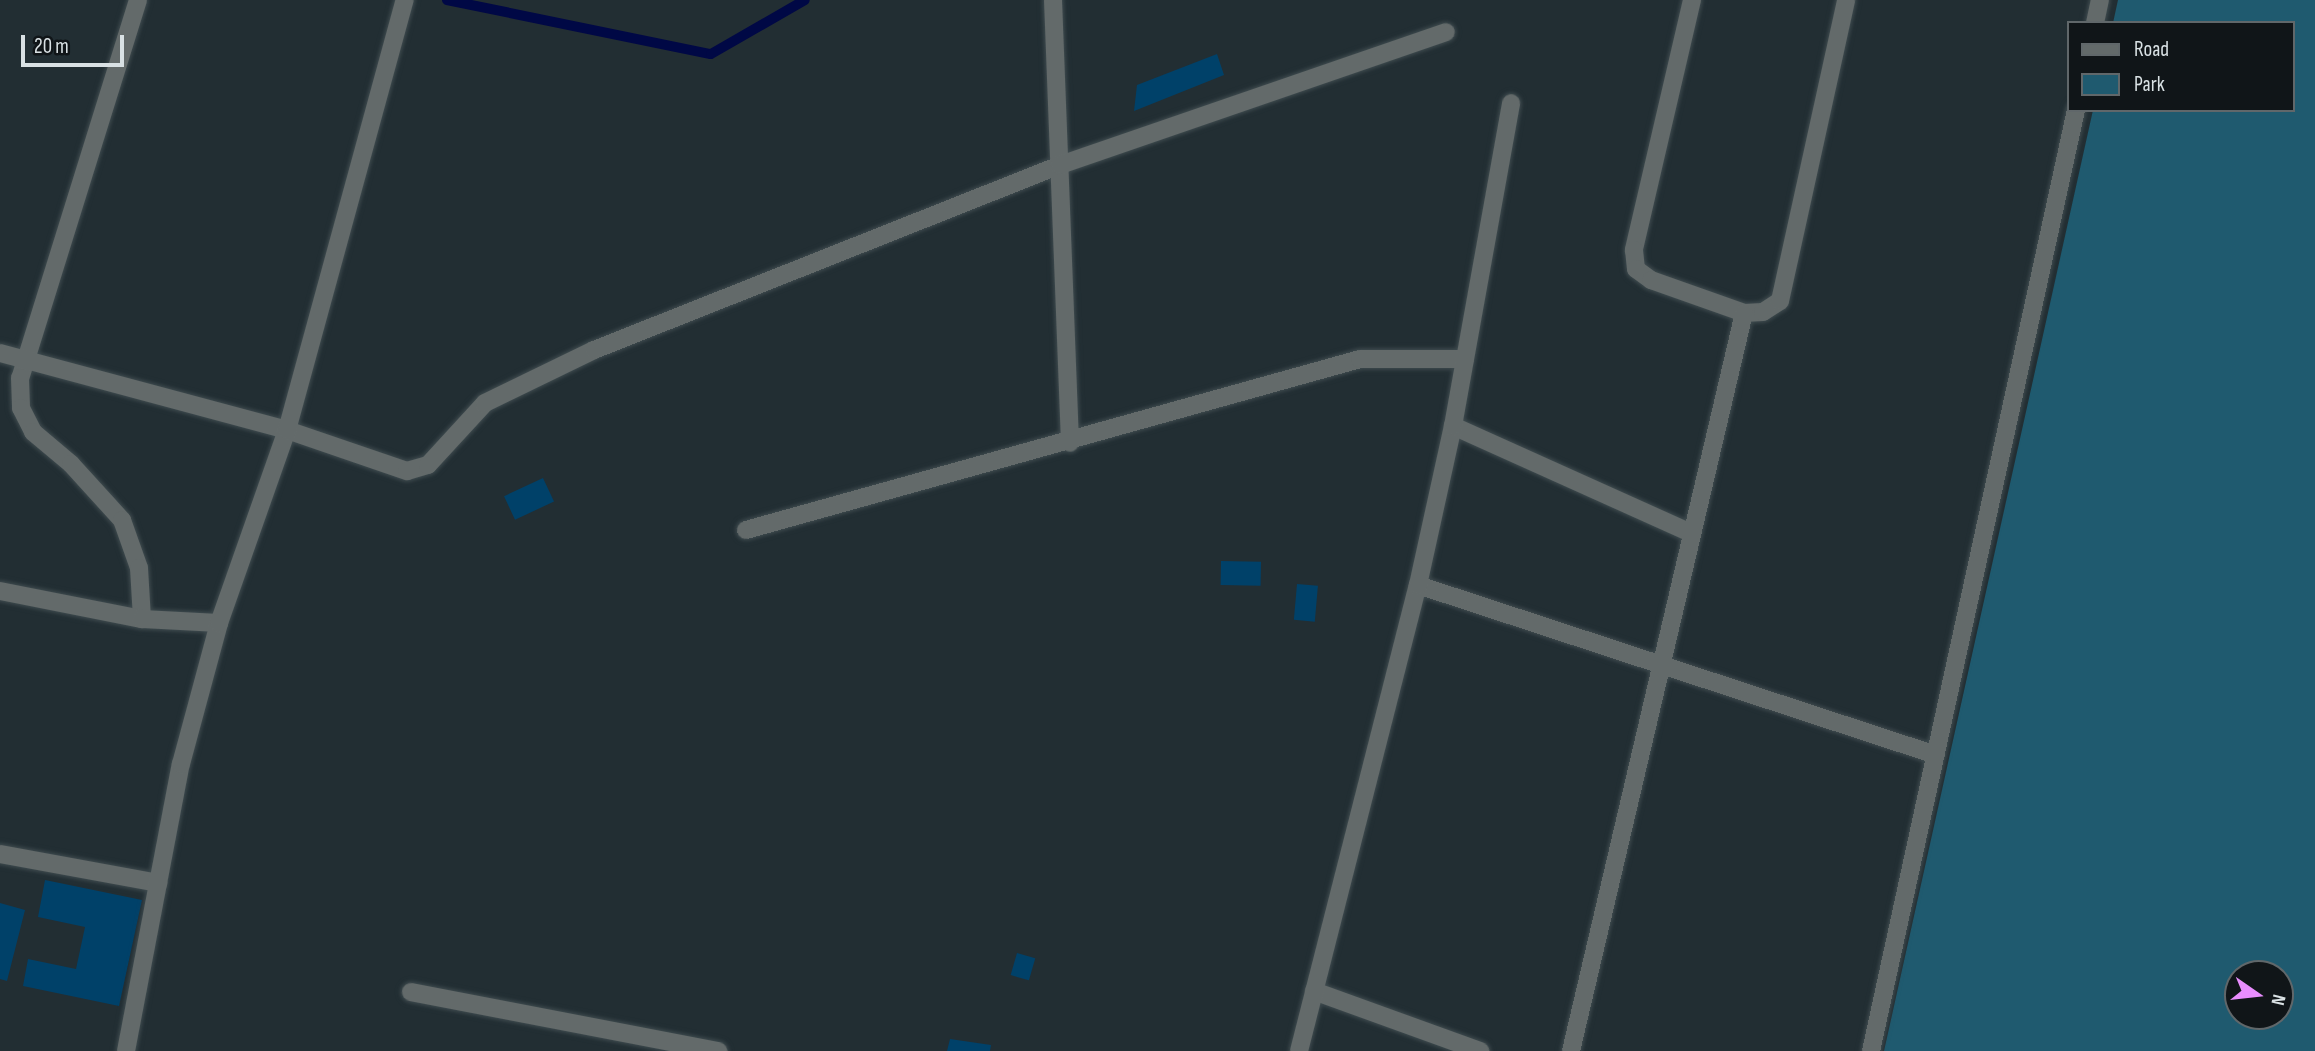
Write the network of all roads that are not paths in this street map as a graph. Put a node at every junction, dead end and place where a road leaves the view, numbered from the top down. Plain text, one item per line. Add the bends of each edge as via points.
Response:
1 (138, 0) edge
2 (405, 0) edge
3 (1053, 0) edge
4 (1692, 0) edge
5 (1846, 0) edge
6 (2100, 0) edge
7 (2095, 21) edge
8 (1446, 32) dead end
9 (1511, 103) dead end
10 (2076, 112) edge
11 (1060, 165) junction
12 (1744, 313) junction
13 (0, 353) edge
14 (1465, 359) junction
15 (26, 360) junction
16 (1452, 426) junction
17 (287, 430) junction
18 (1070, 443) junction
19 (746, 530) dead end
20 (1691, 533) junction
21 (1418, 585) junction
22 (0, 591) edge
23 (142, 619) junction
24 (219, 623) junction
25 (1659, 664) junction
26 (1936, 755) junction
27 (0, 855) edge
28 (158, 883) junction
29 (1314, 991) junction
30 (411, 992) dead end
31 (126, 1051) edge
32 (718, 1051) edge
33 (1299, 1051) edge
34 (1480, 1051) edge
35 (1571, 1051) edge
36 (1871, 1051) edge

1 - 15 street
2 - 17 street
3 - 11 street
4 - 12 street via 1634,250 1636,268 1651,280
5 - 12 street via 1780,301 1763,312
6 - 7 street
8 - 11 street
9 - 14 street
10 - 26 street
11 - 17 street via 594,350 485,402 428,465 407,471
11 - 18 street
12 - 20 street
13 - 15 street
14 - 16 street
14 - 18 street via 1360,359
15 - 17 street
15 - 23 street via 20,379 21,408 33,432 71,464 122,520 139,568
16 - 20 street
16 - 21 street
17 - 24 street
18 - 19 street
20 - 25 street
21 - 25 street
21 - 29 street
22 - 23 street
23 - 24 street
24 - 28 street via 181,764
25 - 26 street
25 - 35 street
26 - 36 street
27 - 28 street
28 - 31 street
29 - 33 street
29 - 34 street
30 - 32 street

